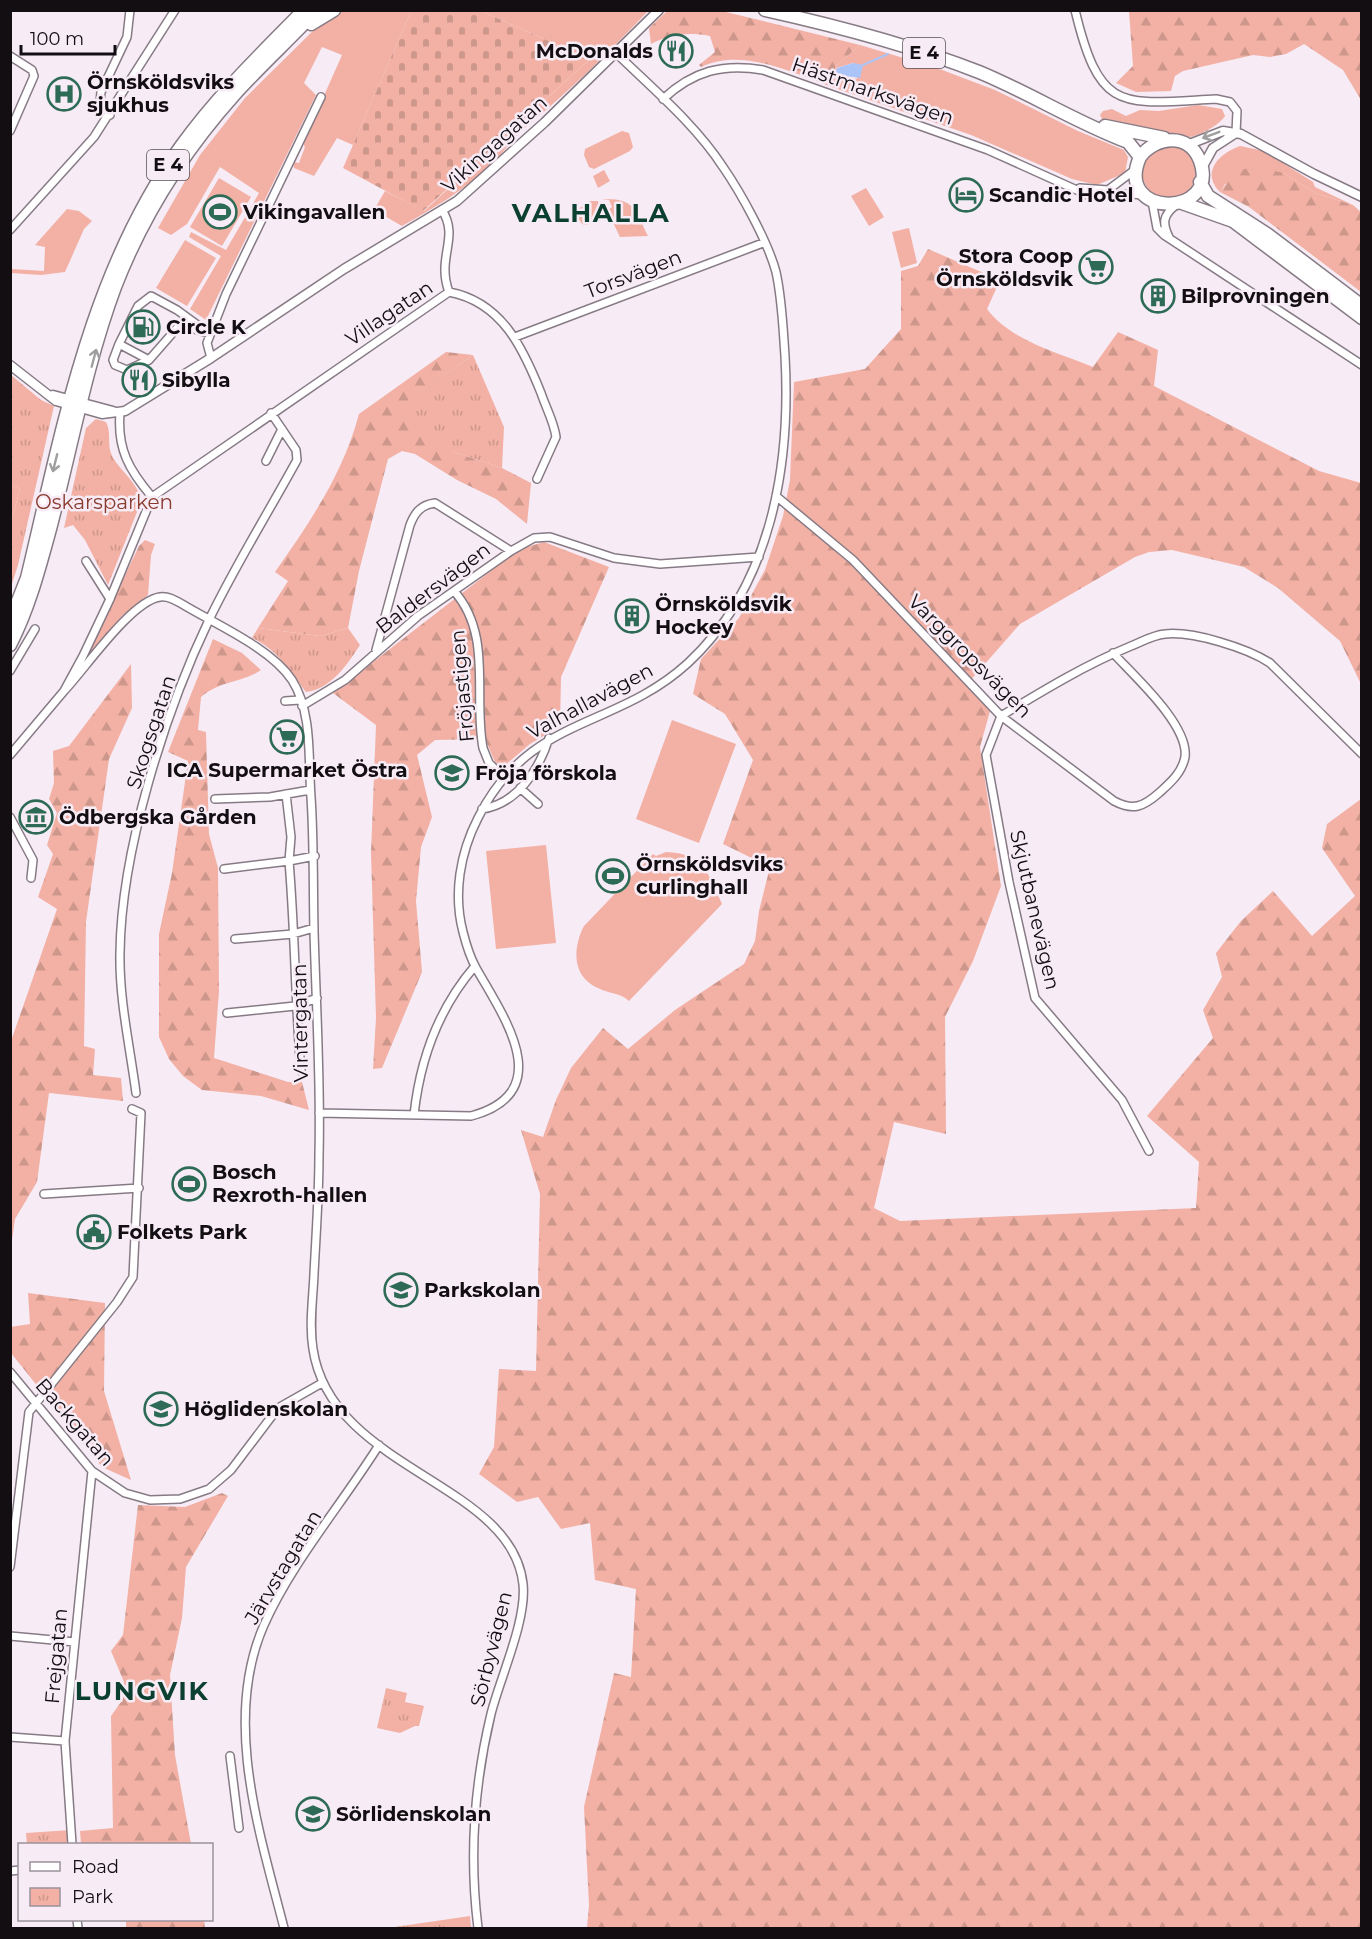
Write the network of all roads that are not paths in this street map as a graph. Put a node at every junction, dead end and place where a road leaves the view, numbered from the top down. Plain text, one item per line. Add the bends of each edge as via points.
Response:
1 (130, 10) edge
2 (175, 10) edge
3 (304, 10) edge
4 (317, 10) edge
5 (334, 10) edge
6 (658, 10) edge
7 (765, 10) edge
8 (1076, 10) edge
9 (294, 34) junction
10 (616, 53) junction
11 (10, 56) edge
12 (321, 97) dead end
13 (663, 99) junction
14 (110, 115) junction
15 (1076, 117) junction
16 (10, 131) edge
17 (1236, 133) junction
18 (1172, 140) junction
19 (1187, 145) junction
20 (1140, 156) junction
21 (1136, 169) junction
22 (1202, 169) junction
23 (1200, 182) junction
24 (1074, 187) junction
25 (1357, 191) edge
26 (1362, 197) edge
27 (1149, 199) junction
28 (1179, 204) junction
29 (442, 210) junction
30 (10, 230) edge
31 (1170, 240) junction
32 (763, 243) junction
33 (450, 292) junction
34 (1362, 306) edge
35 (102, 311) junction
36 (1362, 318) edge
37 (210, 334) junction
38 (515, 337) junction
39 (119, 344) junction
40 (211, 358) junction
41 (149, 360) junction
42 (10, 364) edge
43 (1362, 365) edge
44 (76, 404) junction
45 (120, 413) junction
46 (272, 413) junction
47 (282, 429) junction
48 (266, 461) dead end
49 (537, 479) dead end
50 (776, 496) junction
51 (152, 497) junction
52 (511, 551) junction
53 (759, 557) junction
54 (86, 561) dead end
55 (454, 591) junction
56 (110, 599) junction
57 (209, 620) junction
58 (10, 621) edge
59 (35, 629) dead end
60 (10, 645) edge
61 (375, 652) junction
62 (1113, 653) junction
63 (10, 672) edge
64 (64, 691) junction
65 (285, 701) dead end
66 (301, 703) junction
67 (1001, 716) junction
68 (549, 738) junction
69 (1362, 754) edge
70 (10, 755) edge
71 (503, 777) junction
72 (520, 788) junction
73 (310, 790) junction
74 (286, 794) junction
75 (215, 799) dead end
76 (538, 804) dead end
77 (482, 809) junction
78 (10, 817) edge
79 (315, 856) junction
80 (289, 861) junction
81 (224, 869) dead end
82 (31, 878) dead end
83 (314, 928) junction
84 (293, 934) junction
85 (235, 939) dead end
86 (475, 966) junction
87 (317, 998) junction
88 (295, 1006) junction
89 (227, 1013) dead end
90 (300, 1071) dead end
91 (136, 1093) dead end
92 (132, 1109) dead end
93 (319, 1113) junction
94 (414, 1115) junction
95 (1149, 1151) dead end
96 (139, 1188) junction
97 (44, 1194) dead end
98 (10, 1372) edge
99 (322, 1383) junction
100 (37, 1403) junction
101 (379, 1446) junction
102 (92, 1471) junction
103 (10, 1568) edge
104 (10, 1636) edge
105 (75, 1642) junction
106 (10, 1737) edge
107 (65, 1741) junction
108 (230, 1756) dead end
109 (239, 1828) dead end
110 (72, 1843) edge
111 (284, 1929) edge
112 (478, 1929) edge

1 - 14 street via 124,45 101,92 100,102
2 - 14 street
3 - 35 highway, E 4 via 226,89 181,146 134,222
4 - 9 highway, E 4
5 - 9 highway
6 - 10 street, Vikingagatan
7 - 15 highway, E 4 via 945,60 1031,94
8 - 17 street via 1089,61 1113,92 1139,102 1225,100 1237,111
9 - 35 highway, E 4 via 234,95 170,180
10 - 13 street, Valhallavägen
10 - 29 street, Vikingagatan via 488,175
11 - 16 street via 32,70 34,76
12 - 37 street
13 - 24 street, Hästmarksvägen via 697,74 730,66 763,70 988,150
13 - 32 street, Valhallavägen via 724,168
14 - 30 street via 68,168
15 - 18 highway, E 4
15 - 20 highway, E 4 via 1128,142
17 -> 19 street via 1224,131
17 - 22 street via 1214,148
17 - 25 street via 1264,144 1314,174
18 - 19 highway
18 - 20 highway via 1153,143
19 - 22 highway via 1197,155
20 - 21 highway
21 - 24 street, Hästmarksvägen via 1108,190
21 - 27 highway via 1140,189
22 - 23 highway
23 - 28 highway via 1196,191
23 - 34 highway via 1208,196 1267,234
24 - 27 street, Hästmarksvägen via 1104,199 1133,194
25 - 26 street
27 - 28 highway
27 - 31 street via 1157,228
28 - 31 street via 1164,216
28 - 36 highway via 1233,221
29 - 33 street via 450,230 443,266
29 - 40 street, Vikingagatan via 344,269
31 - 43 street
32 - 38 street, Torsvägen
32 - 50 street, Valhallavägen via 776,270 788,404
33 - 38 street, Villagatan via 483,303
33 - 46 street, Villagatan
35 - 44 highway, E 4
37 - 39 street via 151,296 138,306
37 - 40 street via 207,346
37 - 41 street via 177,328
38 - 49 street, Villagatan via 555,432 554,447
39 - 41 street
39 - 41 street via 115,365 127,370
40 - 45 street, Vikingagatan
42 - 44 street via 47,394
44 - 45 street via 102,414
44 -> 58 highway, E 4 via 27,578
44 - 60 highway, E 4 via 36,581
45 - 51 street via 124,458
46 - 47 street, Skogsgatan
46 - 51 street, Villagatan
47 - 48 street
47 - 57 street, Skogsgatan via 296,450 297,460
50 - 53 street, Valhallavägen
50 - 67 street, Varggropsvägen via 853,560
51 - 56 street
52 - 53 street, Baldersvägen via 546,536 614,558 660,564
52 - 55 street, Baldersvägen
52 - 61 street, Baldersvägen via 435,503 425,504 410,525
53 - 68 street, Valhallavägen via 739,600 688,663 632,700
54 - 56 street
55 - 61 street, Baldersvägen
55 - 71 street, Fröjastigen via 468,609 476,632 483,748 489,763
56 - 64 street
57 - 64 street, Vintergatan via 167,597 148,601 124,621
57 - 66 street, Vintergatan via 279,664 295,686
57 - 91 street, Skogsgatan via 156,759 126,884 120,956
59 - 63 street
61 - 66 street, Baldersvägen via 345,680
62 - 67 street
62 - 67 street, Varggropsvägen via 1172,720 1184,744 1185,756 1175,779 1148,803 1126,808 1114,801
62 - 69 street via 1165,633 1239,646 1270,663
64 - 70 street
65 - 66 street
66 - 73 street, Vintergatan
67 - 95 street, Skjutbanevägen via 986,755 1035,998 1122,1100
68 - 71 street, Valhallavägen
68 - 72 street via 535,772
71 - 77 street, Valhallavägen
72 - 76 street
72 - 77 street via 496,807
73 - 74 street
73 - 79 street, Vintergatan
74 - 75 street
74 - 80 street via 291,837
77 - 86 street, Valhallavägen via 464,852 459,889 462,928
78 - 82 street via 33,860
79 - 80 street
79 - 83 street, Vintergatan
80 - 81 street
80 - 84 street
83 - 84 street
83 - 87 street, Vintergatan
84 - 85 street
84 - 88 street
86 - 94 street via 453,993 437,1023 421,1074
86 - 94 street, Valhallavägen via 517,1043 516,1080 503,1100 481,1113 459,1117
87 - 88 street
87 - 93 street, Vintergatan
88 - 89 street
88 - 90 street
92 - 96 street via 141,1113
93 - 94 street, Valhallavägen
93 - 99 street, Vintergatan via 311,1335
96 - 97 street
96 - 100 street via 130,1283
98 - 100 street, Backgatan
99 - 101 street, Vintergatan via 339,1410
99 - 102 street, Backgatan via 278,1408 225,1477 199,1494 169,1500 142,1498 114,1488
100 - 102 street, Backgatan
100 - 103 street via 27,1421
101 - 111 street, Järvstagatan via 287,1584 263,1627 249,1676 246,1712 254,1805
101 - 112 street, Sörbyvägen via 494,1527 506,1538 520,1565 524,1588 521,1611 479,1766 473,1822
102 - 105 street, Frejgatan
104 - 105 street
105 - 107 street, Frejgatan
106 - 107 street
107 - 110 street, Frejgatan
108 - 109 street

